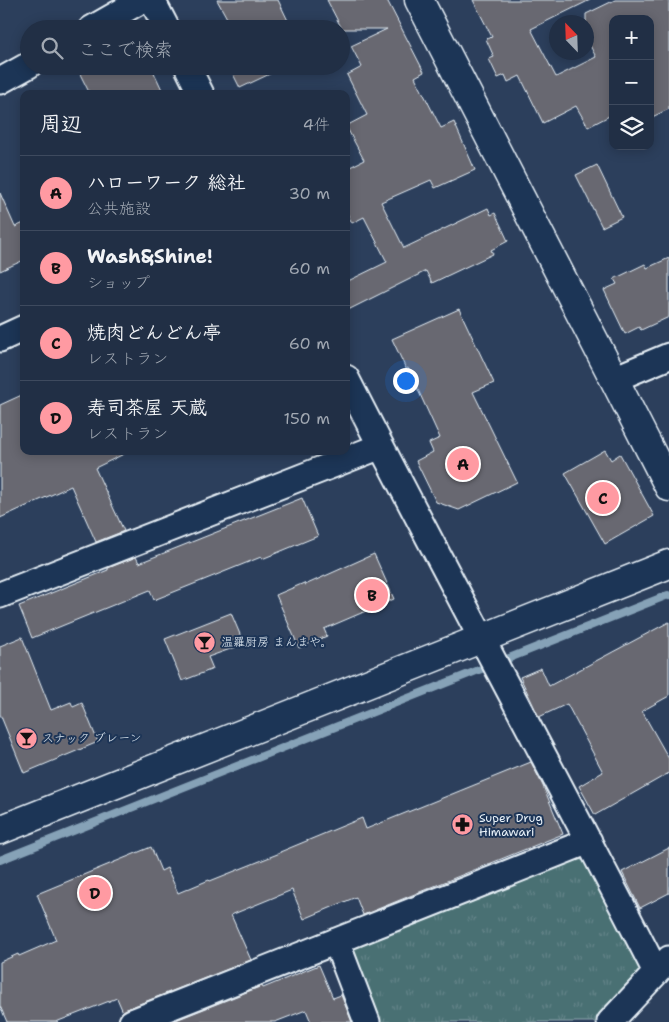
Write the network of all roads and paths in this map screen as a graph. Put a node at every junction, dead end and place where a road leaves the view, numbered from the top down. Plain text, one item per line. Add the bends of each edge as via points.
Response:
1 (142, 0) edge
2 (152, 0) edge
3 (418, 0) edge
4 (108, 20) edge
5 (162, 20) edge
6 (20, 70) edge
7 (191, 75) edge
8 (0, 81) edge
9 (199, 90) edge
10 (20, 330) edge
11 (0, 339) edge
12 (669, 356) edge
13 (614, 379) junction
14 (350, 386) edge
15 (381, 446) junction
16 (669, 487) edge
17 (669, 564) edge
18 (0, 595) edge
19 (490, 654) junction
20 (0, 830) edge
21 (589, 841) junction
22 (336, 941) junction
23 (663, 965) edge
24 (132, 1022) edge
25 (367, 1022) edge
26 (610, 1022) edge

1 - 4 street
2 - 5 street
3 - 13 street
6 - 8 street
7 - 9 street
10 - 11 street
12 - 13 street
13 - 16 street
14 - 15 street
15 - 18 street
15 - 19 street
17 - 19 street
19 - 20 street
19 - 21 street
21 - 22 street
21 - 23 street
22 - 24 street
22 - 25 street
23 - 26 street

